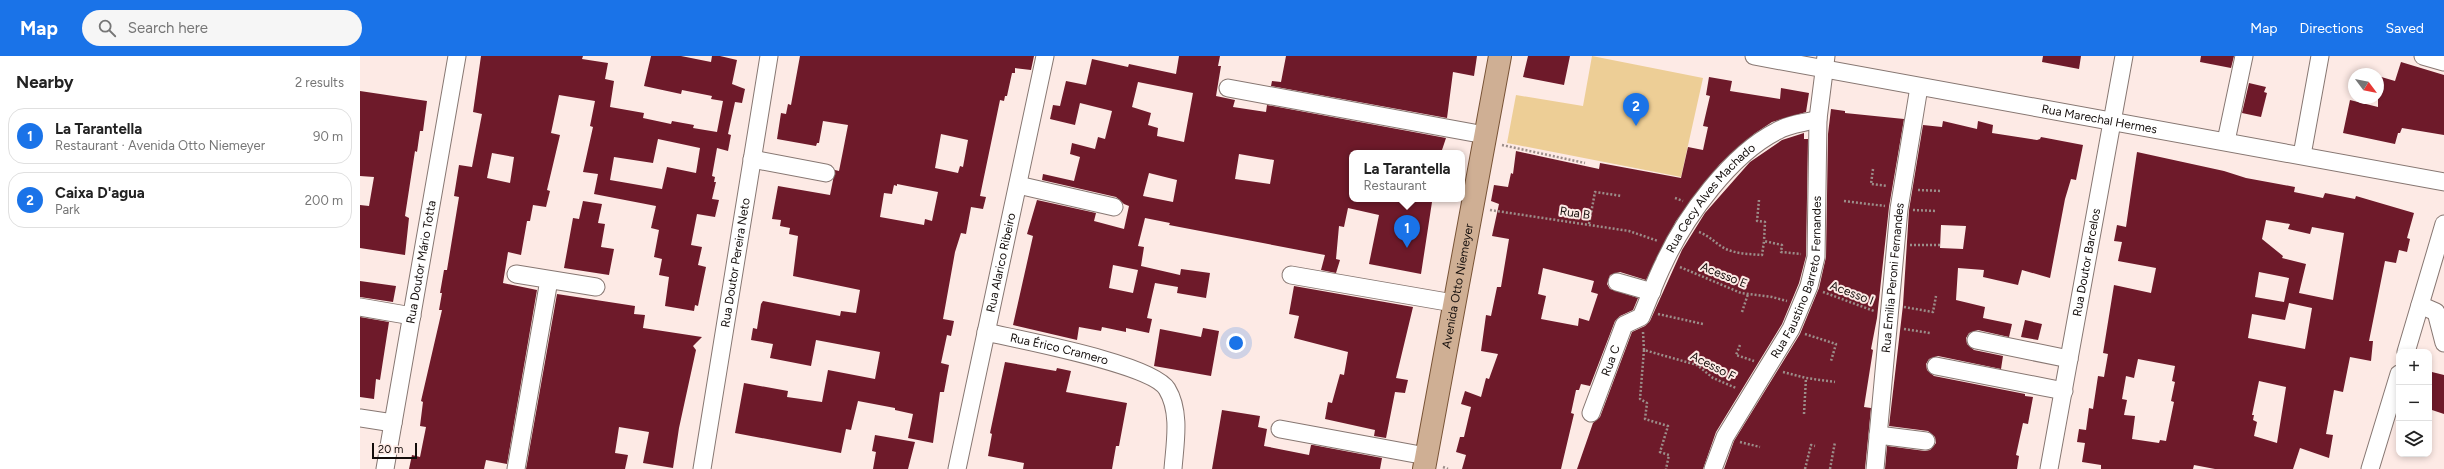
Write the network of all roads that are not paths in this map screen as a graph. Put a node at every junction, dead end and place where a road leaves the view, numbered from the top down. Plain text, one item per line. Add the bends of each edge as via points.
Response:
1 (457, 56) edge
2 (769, 56) edge
3 (1045, 56) edge
4 (1500, 56) edge
5 (1754, 56) edge
6 (2124, 56) edge
7 (2244, 56) edge
8 (2320, 56) edge
9 (2423, 56) edge
10 (2444, 62) edge
11 (1825, 63) edge
12 (1919, 87) junction
13 (1228, 88) dead end
14 (1818, 119) junction
15 (2112, 122) junction
16 (1485, 135) junction
17 (2226, 141) junction
18 (2302, 155) junction
19 (752, 159) junction
20 (826, 173) dead end
21 (2444, 182) edge
22 (1018, 185) junction
23 (1114, 207) dead end
24 (2444, 224) edge
25 (516, 274) dead end
26 (1291, 275) dead end
27 (549, 280) junction
28 (1617, 282) dead end
29 (596, 287) dead end
30 (1652, 292) junction
31 (1453, 303) junction
32 (2420, 305) junction
33 (360, 307) edge
34 (1643, 314) joint
35 (412, 316) junction
36 (986, 332) junction
37 (1976, 340) dead end
38 (2444, 343) edge
39 (2407, 349) edge
40 (2069, 358) junction
41 (1936, 366) dead end
42 (2396, 384) edge
43 (2064, 391) junction
44 (1592, 413) dead end
45 (360, 418) edge
46 (394, 423) junction
47 (1280, 429) dead end
48 (1878, 435) junction
49 (1926, 441) dead end
50 (1425, 463) edge
51 (386, 469) edge
52 (516, 469) edge
53 (702, 469) edge
54 (957, 469) edge
55 (1173, 469) edge
56 (1713, 469) edge
57 (1875, 469) edge
58 (2049, 469) edge
59 (2370, 469) edge

1 - 35 street, Rua Doutor Mário Totta
2 - 19 street, Rua Doutor Pereira Neto
3 - 22 street, Rua Alarico Ribeiro
4 - 16 main road, Avenida Otto Niemeyer
5 - 11 street, Rua Marechal Hermes
6 - 15 street, Rua Doutor Barcelos
7 - 17 street
8 - 18 street
9 - 10 street
11 - 12 street, Rua Marechal Hermes
11 - 14 street, Rua Faustino Barreto Fernandes
12 - 15 street, Rua Marechal Hermes
12 - 48 street, Rua Emilia Peroni Fernandes via 1899,209
13 - 16 street
14 - 30 street, Rua Cecy Alves Machado via 1778,130 1745,151 1728,166 1664,262
14 - 56 street, Rua Faustino Barreto Fernandes via 1816,257 1809,286 1791,329 1725,436
15 - 17 street, Rua Marechal Hermes
15 - 40 street, Rua Doutor Barcelos
16 - 31 main road, Avenida Otto Niemeyer
17 - 18 street, Rua Marechal Hermes
18 - 21 street, Rua Marechal Hermes
19 - 20 street
19 - 53 street, Rua Doutor Pereira Neto
22 - 23 street
22 - 36 street, Rua Alarico Ribeiro
24 - 32 street
25 - 27 street
26 - 31 street
27 - 29 street
27 - 52 street
28 - 30 street
30 - 34 street, Rua Cecy Alves Machado
31 - 50 main road, Avenida Otto Niemeyer
32 - 38 street via 2436,312
32 - 39 street
33 - 35 street
34 - 44 street, Rua C via 1626,323 1623,328
35 - 46 street, Rua Doutor Mário Totta
36 - 54 street, Rua Alarico Ribeiro
36 - 55 street, Rua Érico Cramero via 1130,367 1158,379 1167,388 1177,427
37 - 40 street
40 - 43 street, Rua Doutor Barcelos
41 - 43 street
42 - 59 street
43 - 58 street, Rua Doutor Barcelos
45 - 46 street
46 - 51 street, Rua Doutor Mário Totta
47 - 50 street
48 - 49 street
48 - 57 street, Rua Emilia Peroni Fernandes

